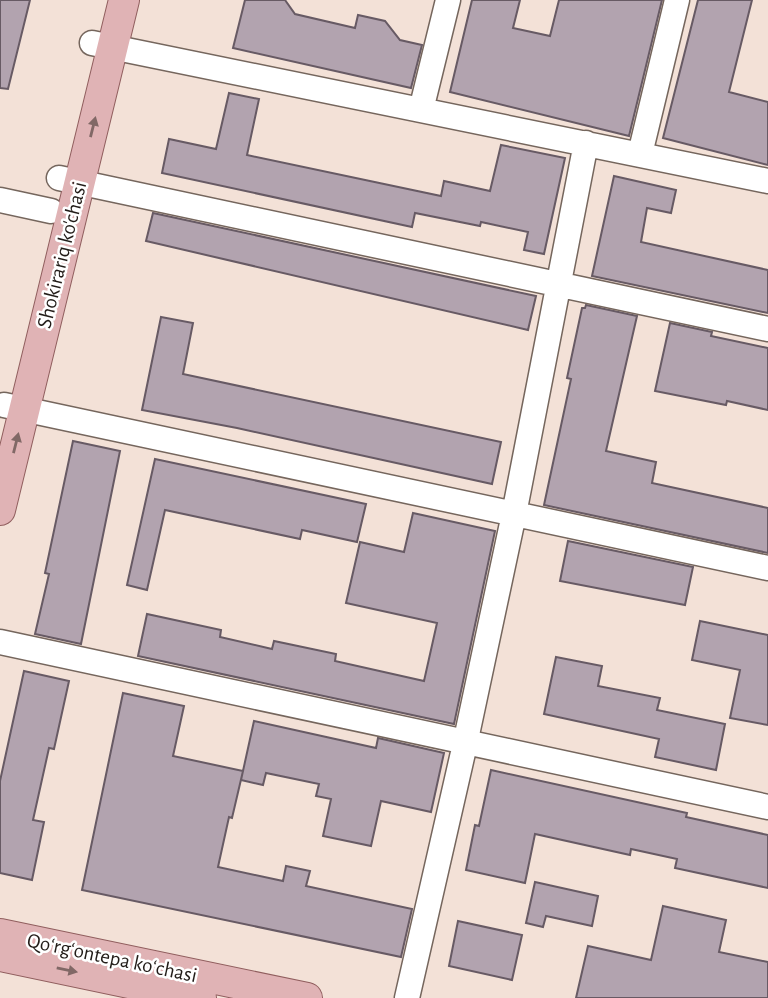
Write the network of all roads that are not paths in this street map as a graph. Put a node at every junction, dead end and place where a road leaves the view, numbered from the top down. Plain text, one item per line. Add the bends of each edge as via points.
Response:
1 (102, 0) edge
2 (124, 0) edge
3 (448, 0) edge
4 (677, 0) edge
5 (102, 45) junction
6 (421, 110) junction
7 (586, 143) junction
8 (640, 154) junction
9 (69, 180) junction
10 (768, 181) edge
11 (0, 200) edge
12 (51, 211) junction
13 (558, 285) junction
14 (768, 329) edge
15 (10, 412) edge
16 (0, 510) edge
17 (514, 514) junction
18 (768, 568) edge
19 (0, 642) edge
20 (465, 744) junction
21 (768, 807) edge
22 (0, 934) edge
23 (0, 956) edge
24 (201, 998) edge
25 (307, 998) edge
26 (407, 998) edge

1 - 5 main road, Shokirariq ko'chasi
2 - 5 main road, Shokirariq ko'chasi
3 - 6 street
4 - 8 street
5 - 6 street
5 - 9 main road, Shokirariq ko'chasi
6 - 7 street
7 - 8 street
7 - 13 street
8 - 10 street
9 - 12 main road, Shokirariq ko'chasi
9 - 13 street
9 - 15 main road, Shokirariq ko'chasi
11 - 12 street
12 - 15 main road, Shokirariq ko'chasi
13 - 14 street
13 - 17 street
16 -> 15 main road, Shokirariq ko'chasi
15 - 17 street
17 - 18 street
17 - 20 street
19 - 20 street
20 - 21 street
20 - 26 street
22 - 25 main road, Qoʻrgʻontepa koʻchasi
23 -> 24 main road, Qoʻrgʻontepa koʻchasi

